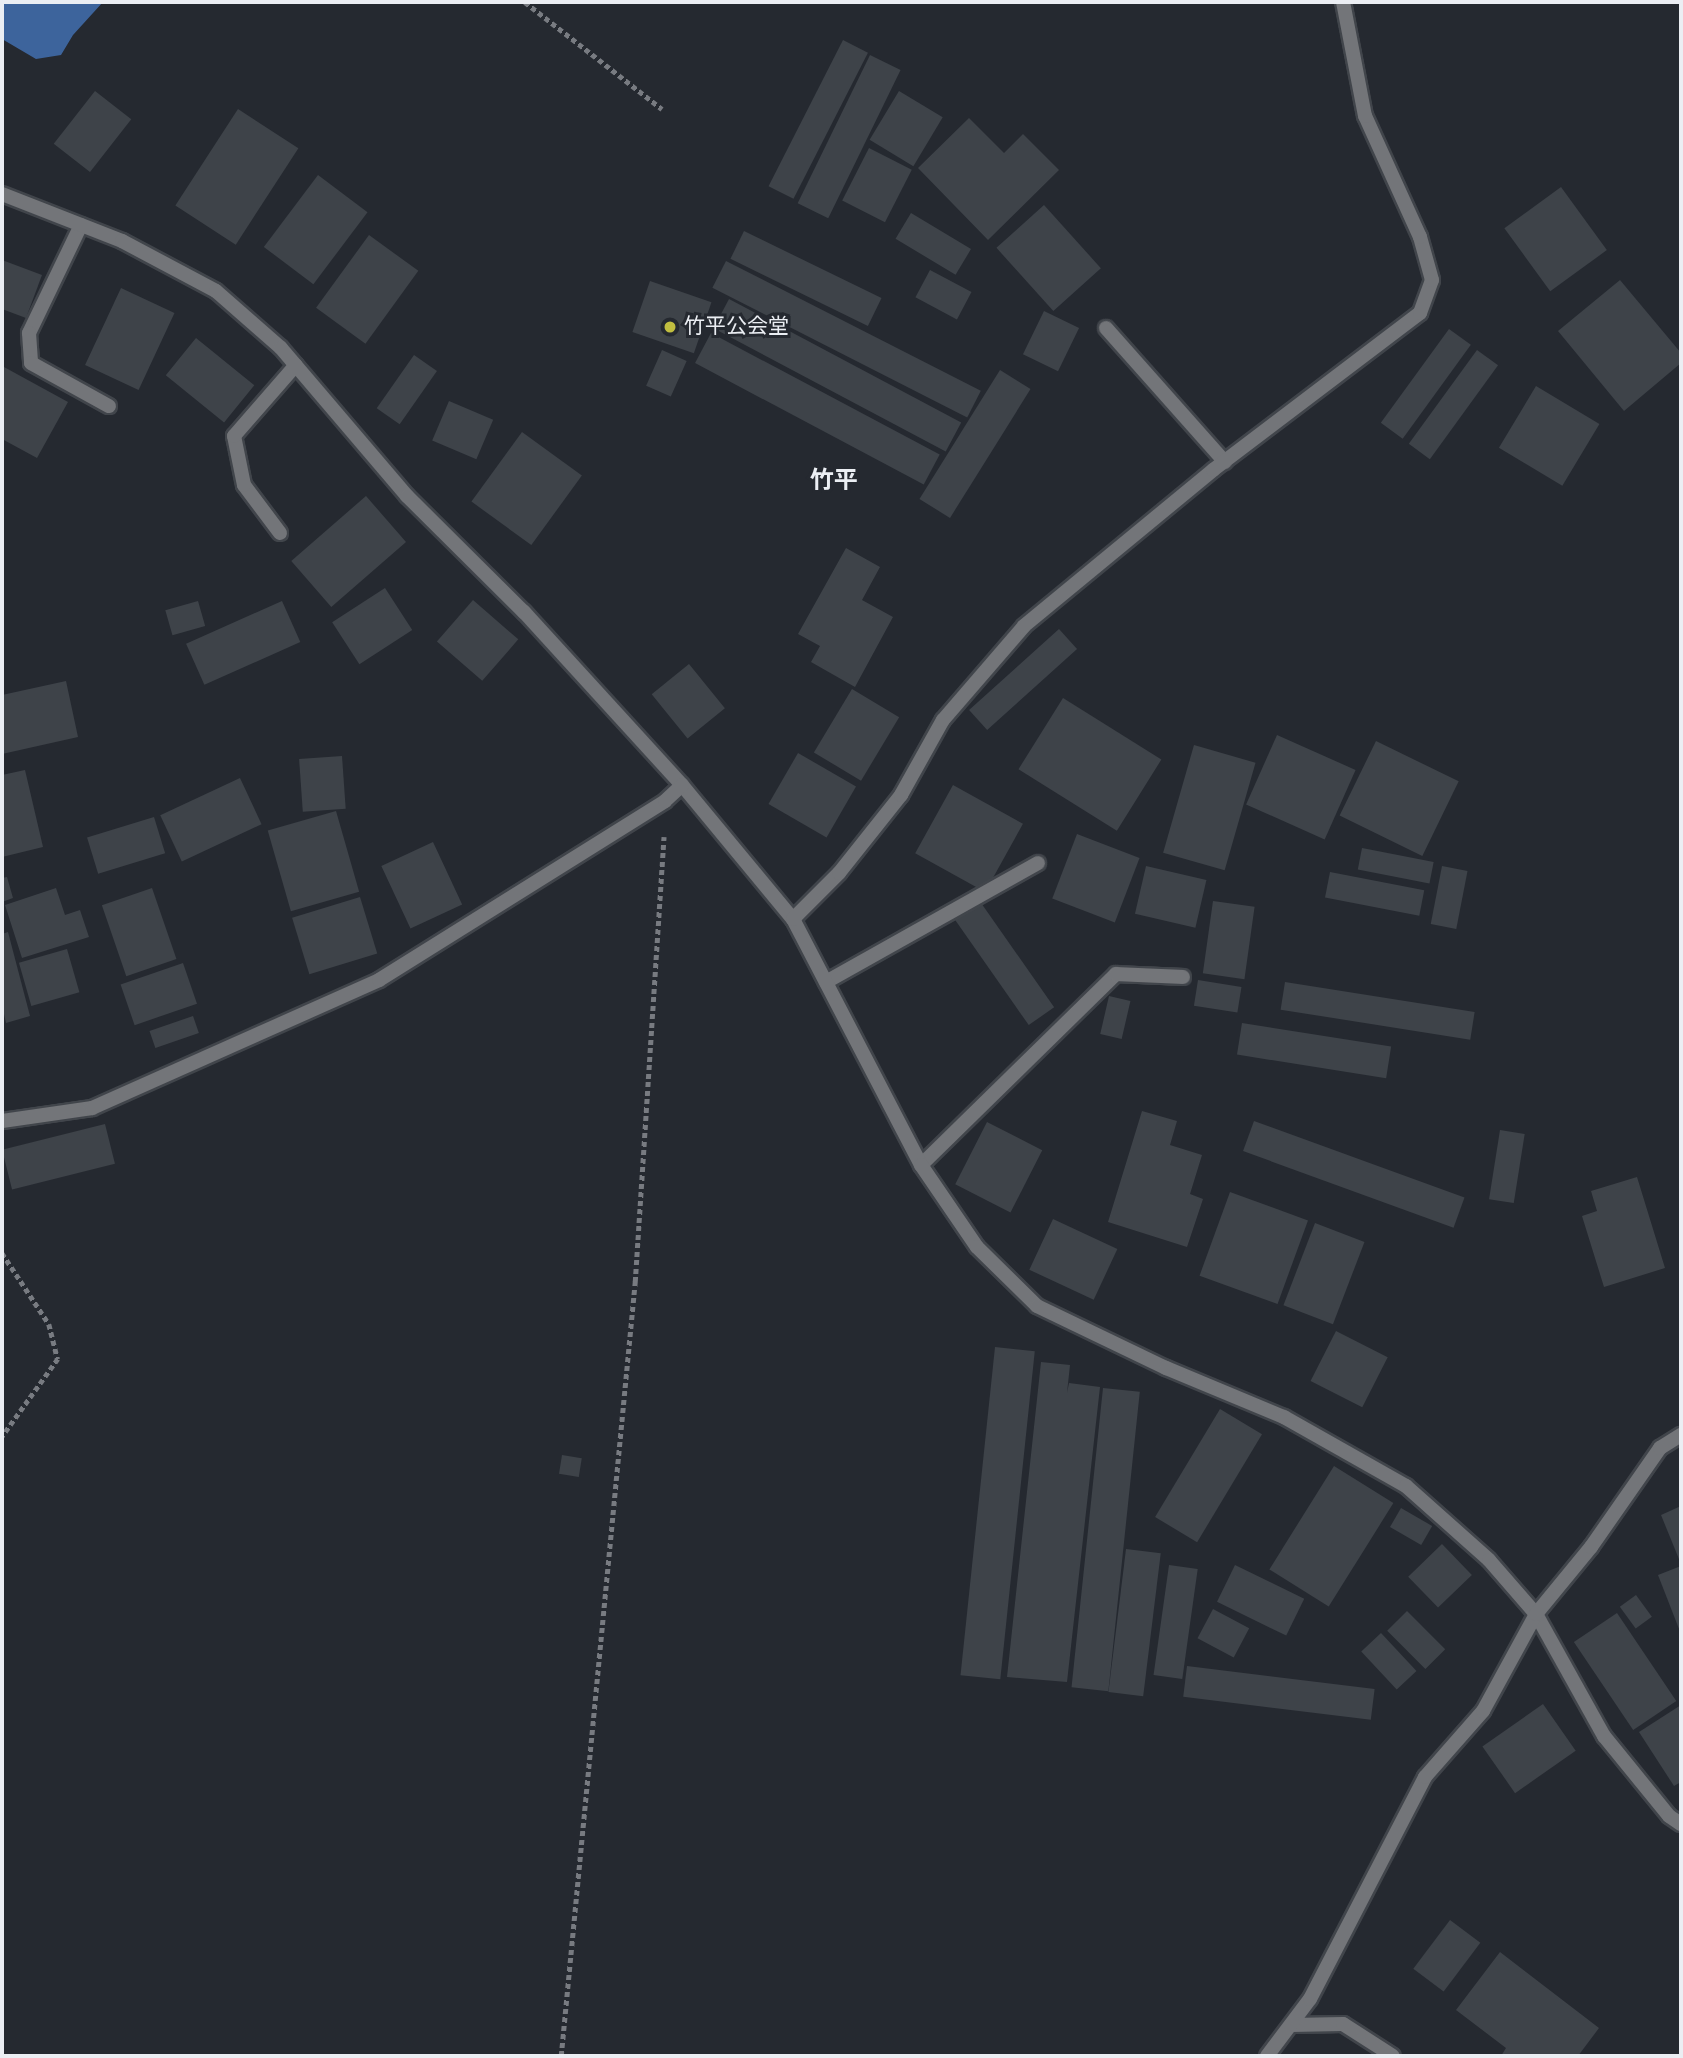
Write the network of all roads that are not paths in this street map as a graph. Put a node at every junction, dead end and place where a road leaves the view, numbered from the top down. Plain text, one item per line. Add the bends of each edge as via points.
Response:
1 (1343, 2) edge
2 (2, 194) edge
3 (81, 225) junction
4 (1106, 328) dead end
5 (296, 365) junction
6 (109, 406) dead end
7 (1225, 461) junction
8 (281, 533) dead end
9 (682, 785) junction
10 (1038, 863) dead end
11 (793, 919) junction
12 (1183, 977) dead end
13 (826, 982) junction
14 (2, 1121) edge
15 (920, 1165) junction
16 (1681, 1435) edge
17 (1536, 1614) junction
18 (1681, 1824) edge
19 (1291, 2025) junction
20 (1268, 2056) edge
21 (1393, 2056) edge

1 - 7 street via 1365,116 1420,237 1432,280 1420,313
2 - 3 street
3 - 5 street via 122,241 216,291
3 - 6 street via 29,333 31,363
4 - 7 street
5 - 8 street via 234,436 244,485
5 - 9 street via 407,496 524,611
7 - 11 street via 1024,626 943,720 901,795 839,873
9 - 11 street
9 - 14 street via 666,802 379,980 92,1108
10 - 13 street
11 - 13 street
12 - 15 street via 1116,974
13 - 15 street
15 - 17 street via 977,1247 1037,1306 1284,1418 1406,1486 1489,1560
16 - 17 street via 1660,1448 1591,1547
17 - 18 street via 1604,1736
17 - 19 street via 1483,1711 1425,1777 1310,1999
19 - 20 street
19 - 21 street via 1343,2024

